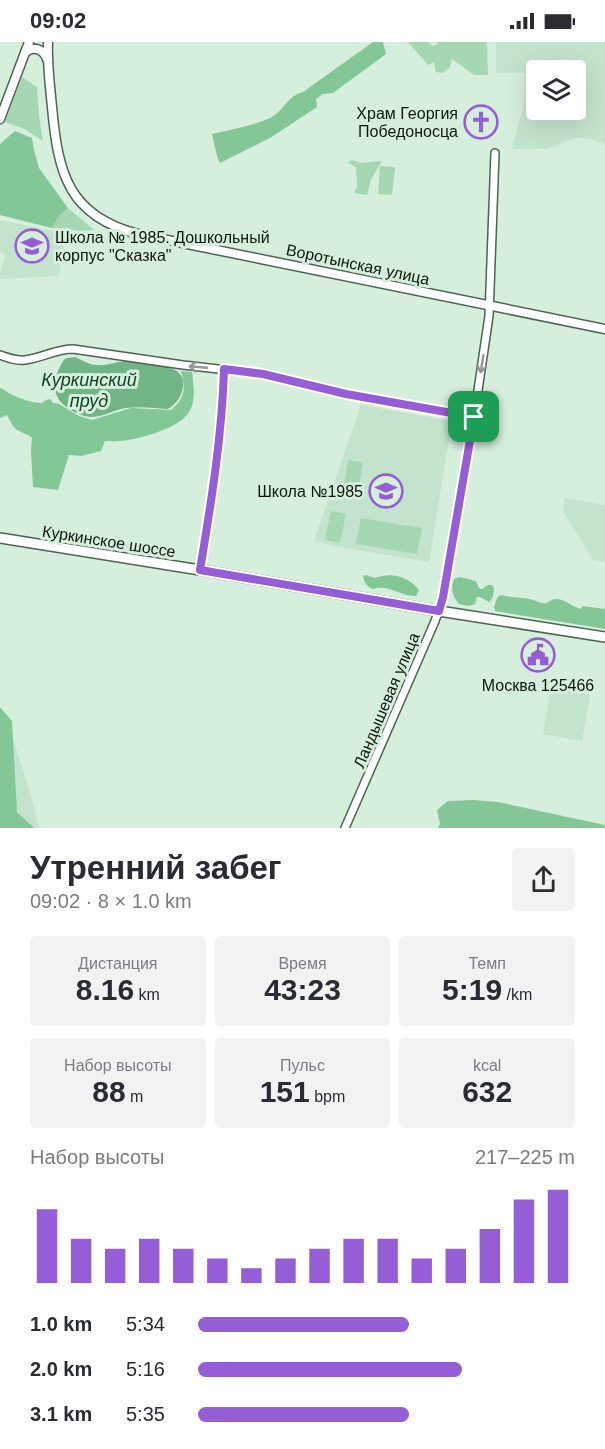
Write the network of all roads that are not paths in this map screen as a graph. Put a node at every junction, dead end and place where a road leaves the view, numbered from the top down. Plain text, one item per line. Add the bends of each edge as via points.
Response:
1 (48, 42) edge
2 (29, 45) edge
3 (48, 63) junction
4 (0, 119) edge
5 (495, 153) dead end
6 (489, 306) junction
7 (605, 329) edge
8 (0, 355) edge
9 (224, 369) junction
10 (474, 417) junction
11 (0, 538) edge
12 (200, 570) junction
13 (439, 611) junction
14 (605, 637) edge
15 (345, 828) edge

1 - 3 street, Воротынская улица
2 - 3 street via 40,50
2 - 4 street
3 - 6 street, Воротынская улица via 62,169 75,195 107,223 138,234
5 - 6 street, Ландышевая улица
6 - 7 street, Воротынская улица
6 -> 10 street, Ландышевая улица
9 -> 8 street via 74,350 58,350 24,360
9 - 10 street
9 - 12 street via 215,481
10 - 13 street, Ландышевая улица
11 - 12 main road, Куркинское шоссе
12 - 13 main road, Куркинское шоссе
13 - 14 main road, Куркинское шоссе
13 - 15 street, Ландышевая улица

